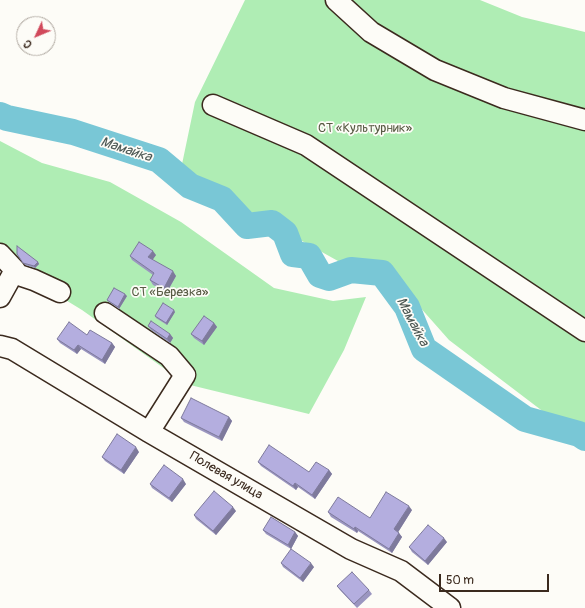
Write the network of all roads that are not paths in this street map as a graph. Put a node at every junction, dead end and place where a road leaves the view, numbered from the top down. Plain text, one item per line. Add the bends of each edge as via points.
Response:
1 (336, 0) edge
2 (213, 106) dead end
3 (585, 120) edge
4 (0, 254) edge
5 (13, 273) junction
6 (60, 292) dead end
7 (0, 298) edge
8 (105, 313) dead end
9 (585, 331) edge
10 (0, 346) edge
11 (149, 432) junction
12 (450, 608) edge

1 - 3 street via 371,32 435,70 504,98
2 - 9 street via 306,145
4 - 5 street via 15,270
5 - 6 street
5 - 7 street
8 - 11 street via 169,356 185,375
10 - 11 street, Полевая улица via 12,349
11 - 12 street, Полевая улица via 351,549 401,570

